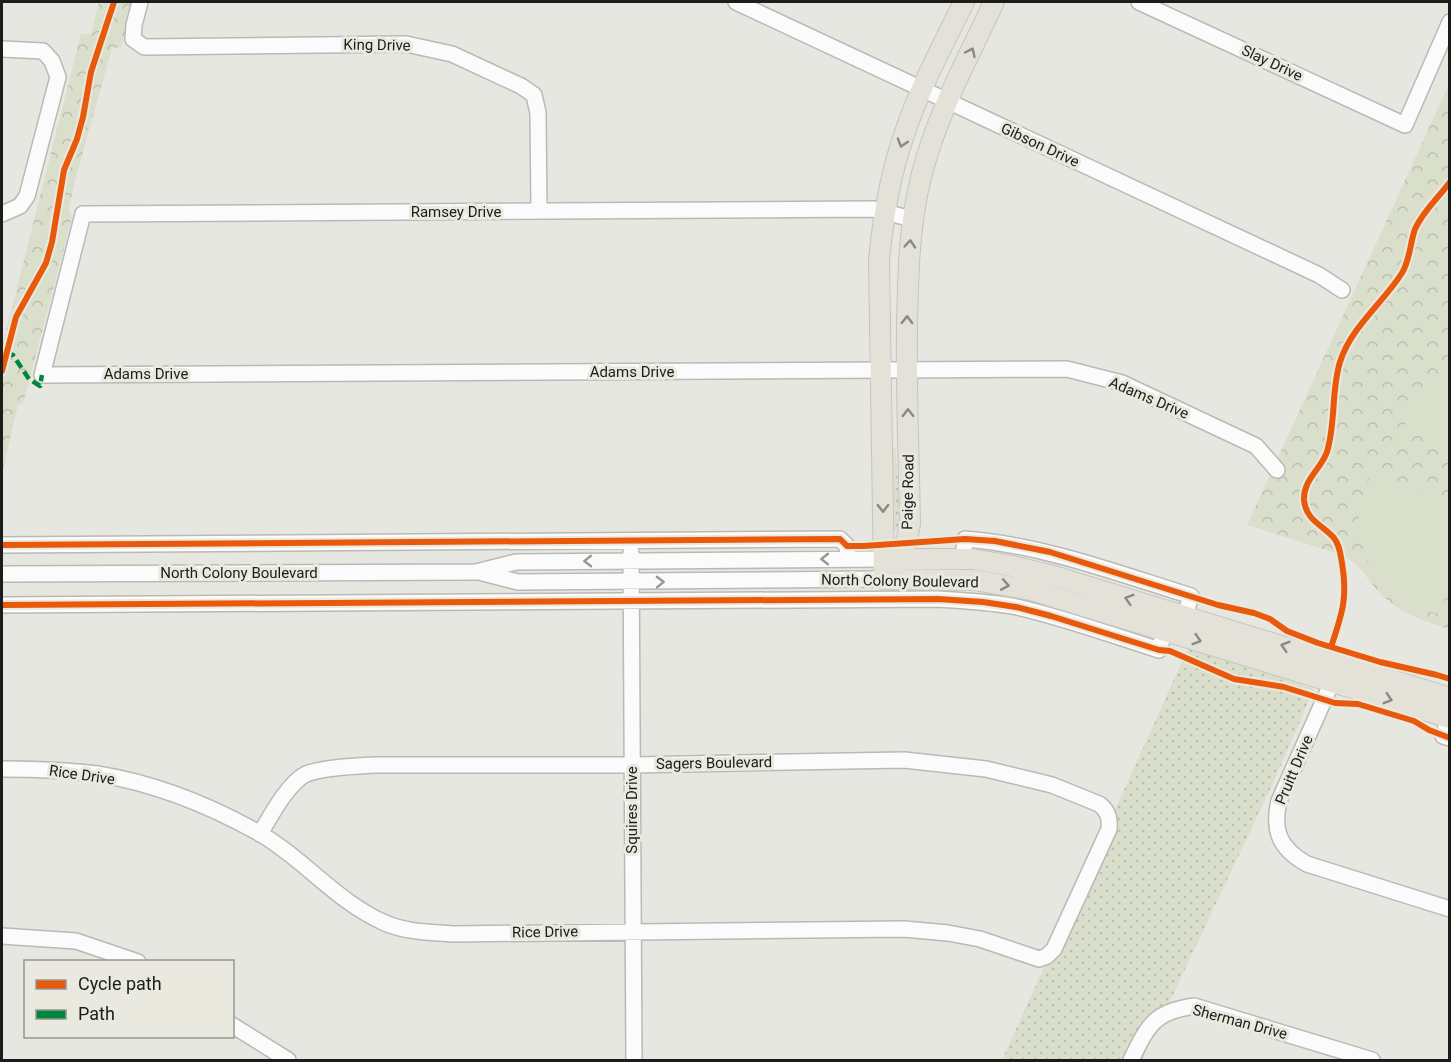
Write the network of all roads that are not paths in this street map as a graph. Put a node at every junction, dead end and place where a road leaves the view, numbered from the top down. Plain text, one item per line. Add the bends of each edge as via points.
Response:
1 (140, 2) edge
2 (736, 2) edge
3 (964, 2) edge
4 (994, 2) edge
5 (1139, 2) edge
6 (1449, 22) edge
7 (2, 49) edge
8 (923, 88) junction
9 (947, 102) junction
10 (539, 211) junction
11 (886, 211) junction
12 (2, 214) edge
13 (912, 219) junction
14 (1342, 290) dead end
15 (62, 296) joint
16 (907, 369) junction
17 (881, 370) junction
18 (1277, 470) dead end
19 (910, 524) junction
20 (631, 540) junction
21 (2, 545) edge
22 (939, 558) junction
23 (848, 559) junction
24 (631, 560) junction
25 (889, 565) junction
26 (476, 572) junction
27 (2, 574) edge
28 (631, 582) junction
29 (631, 602) junction
30 (2, 605) edge
31 (1165, 630) junction
32 (1341, 664) junction
33 (1332, 682) junction
34 (1449, 698) edge
35 (1449, 718) edge
36 (1449, 738) edge
37 (632, 765) junction
38 (2, 769) edge
39 (260, 834) junction
40 (1082, 887) joint
41 (1449, 909) edge
42 (633, 931) junction
43 (2, 936) edge
44 (132, 960) edge
45 (234, 1026) edge
46 (288, 1060) edge
47 (634, 1060) edge
48 (1131, 1060) edge
49 (1372, 1060) edge

1 - 10 street, King Drive via 133,39 144,47 405,44 452,54 521,86 534,95 538,113
2 - 8 street, Gibson Drive
3 - 8 main road, Paige Road
9 -> 4 main road, Paige Road
5 - 6 street, Slay Drive via 1405,124
7 - 12 street via 43,51 58,77 27,196 20,206
8 - 9 street, Gibson Drive
8 -> 11 main road, Paige Road via 904,134
9 - 13 main road, Paige Road via 927,157
9 - 14 street, Gibson Drive via 1319,275
10 - 11 street, Ramsey Drive
10 - 15 street, Ramsey Drive via 83,214
11 - 13 street, Ramsey Drive
11 - 17 main road, Paige Road via 879,261
16 -> 13 main road, Paige Road
15 - 17 street, Adams Drive via 42,375
16 - 17 street, Adams Drive
16 - 18 street, Adams Drive via 1067,369 1122,383 1256,446
19 -> 16 main road, Paige Road
17 -> 25 main road, Paige Road
19 - 22 main road via 925,548
19 - 25 main road, Paige Road via 905,549
20 - 21 street
20 - 23 street via 840,539 847,546
20 - 24 street, Squires Drive
22 - 25 main road, North Colony Boulevard
32 -> 22 main road, North Colony Boulevard via 1054,576 1012,566
23 -> 24 street, North Colony Boulevard
23 - 25 street, North Colony Boulevard
24 -> 26 street, North Colony Boulevard via 516,562
24 - 28 street, Squires Drive
28 -> 25 street, North Colony Boulevard
25 -> 31 main road, North Colony Boulevard via 1055,596
26 - 27 street, North Colony Boulevard
26 - 28 street, North Colony Boulevard via 518,582
28 - 29 street, Squires Drive
29 - 30 street
29 - 31 street via 983,602 1051,616 1159,650
29 - 37 street, Squires Drive
31 -> 33 main road, North Colony Boulevard
32 - 33 street, Pruitt Drive
32 - 34 main road, North Colony Boulevard
33 -> 35 main road, North Colony Boulevard
33 - 41 street, Pruitt Drive via 1279,801 1275,818 1283,845 1293,857 1307,864
35 - 36 street via 1443,736
37 - 39 street, Sagers Boulevard via 346,766 305,775 278,802
37 - 40 street, Sagers Boulevard via 904,760 986,769 1052,785 1106,808 1110,820
37 - 42 street, Squires Drive
38 - 39 street, Rice Drive via 98,774 139,784 191,800
39 - 42 street, Rice Drive via 358,908 385,923 414,931
40 - 42 street, Rice Drive via 1054,949 1039,959 980,939 904,929
42 - 47 street, Squires Drive
43 - 44 street via 76,941
45 - 46 street
48 - 49 street, Sherman Drive via 1158,1018 1174,1009 1194,1006

